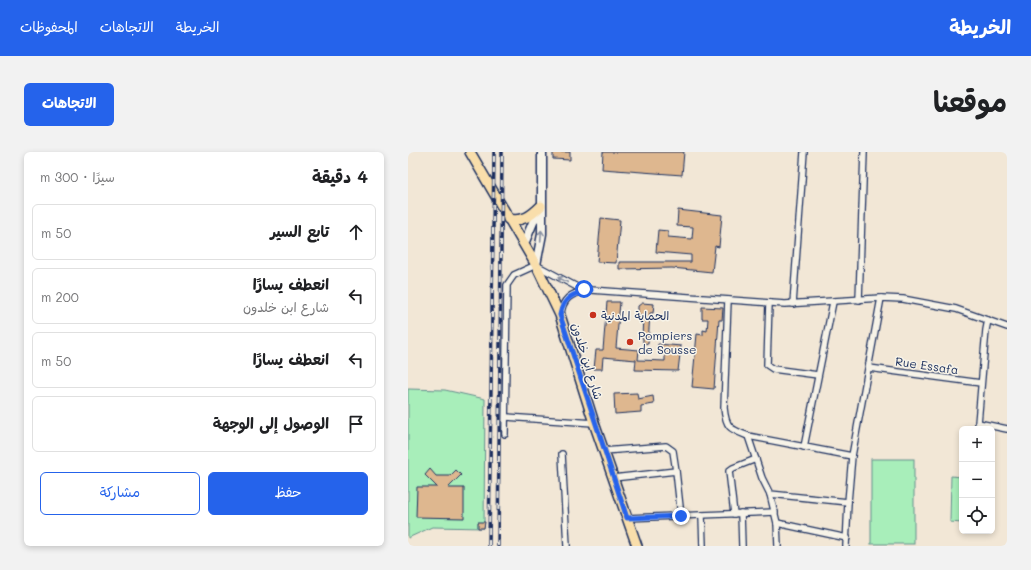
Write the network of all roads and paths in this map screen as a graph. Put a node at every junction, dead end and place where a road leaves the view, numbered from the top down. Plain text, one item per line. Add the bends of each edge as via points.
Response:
1 (470, 152) edge
2 (542, 152) edge
3 (804, 152) edge
4 (864, 152) edge
5 (541, 206) junction
6 (508, 219) junction
7 (524, 244) junction
8 (536, 265) junction
9 (591, 290) junction
10 (882, 298) junction
11 (728, 300) junction
12 (859, 300) junction
13 (833, 302) junction
14 (769, 303) junction
15 (793, 304) junction
16 (560, 315) junction
17 (988, 320) junction
18 (1007, 327) edge
19 (869, 368) junction
20 (818, 375) junction
21 (981, 383) junction
22 (506, 417) junction
23 (594, 423) junction
24 (1007, 429) edge
25 (505, 434) dead end
26 (748, 436) junction
27 (804, 447) junction
28 (604, 451) junction
29 (562, 454) dead end
30 (852, 456) junction
31 (756, 459) junction
32 (676, 470) junction
33 (613, 478) junction
34 (770, 494) junction
35 (848, 502) junction
36 (775, 512) junction
37 (741, 513) junction
38 (734, 514) junction
39 (681, 516) junction
40 (702, 516) junction
41 (627, 518) junction
42 (777, 523) junction
43 (847, 538) junction
44 (567, 546) edge
45 (637, 546) edge
46 (703, 546) edge
47 (742, 546) edge
48 (778, 546) edge
49 (846, 546) edge

1 - 6 main road, شارع ابن خلدون
2 - 5 main road
3 - 15 street
4 - 12 street
5 - 6 main road via 522,220
5 - 7 main road
8 -> 5 main road via 542,234
6 - 7 main road, شارع ابن خلدون
7 - 8 main road, شارع ابن خلدون
9 -> 8 street via 577,287
8 - 16 main road, شارع ابن خلدون
8 - 22 street via 514,275 507,285
9 - 11 street
9 - 16 street via 579,292 566,300
10 - 12 street
10 - 17 street via 939,305
10 - 19 street
11 - 14 street
11 - 26 street via 725,419 731,428
12 - 13 street
13 - 15 street
13 - 20 street
14 - 15 street
14 - 20 street via 767,365 773,369
16 - 23 main road, شارع ابن خلدون
17 - 18 street
17 - 21 street
19 - 21 street, Rue Essafa
19 - 30 street
20 - 27 street
21 - 24 street via 978,423
22 - 23 street
22 - 25 street
23 - 28 main road, شارع ابن خلدون
26 - 27 street
26 - 31 street
27 - 30 street
28 - 32 street via 666,446 673,451
28 - 33 main road, شارع ابن خلدون
29 - 44 street
30 - 35 street
31 - 34 street
31 - 38 street via 729,471
32 - 33 street
32 - 39 street
33 - 41 main road, شارع ابن خلدون
34 - 35 street
34 - 36 street
35 - 43 street
36 - 37 street
36 - 42 street
37 - 38 street
37 - 47 street
38 - 40 street
39 - 40 street
39 - 41 street
40 - 46 street
41 - 45 main road, شارع ابن خلدون
42 - 43 street
42 - 48 street
43 - 49 street

